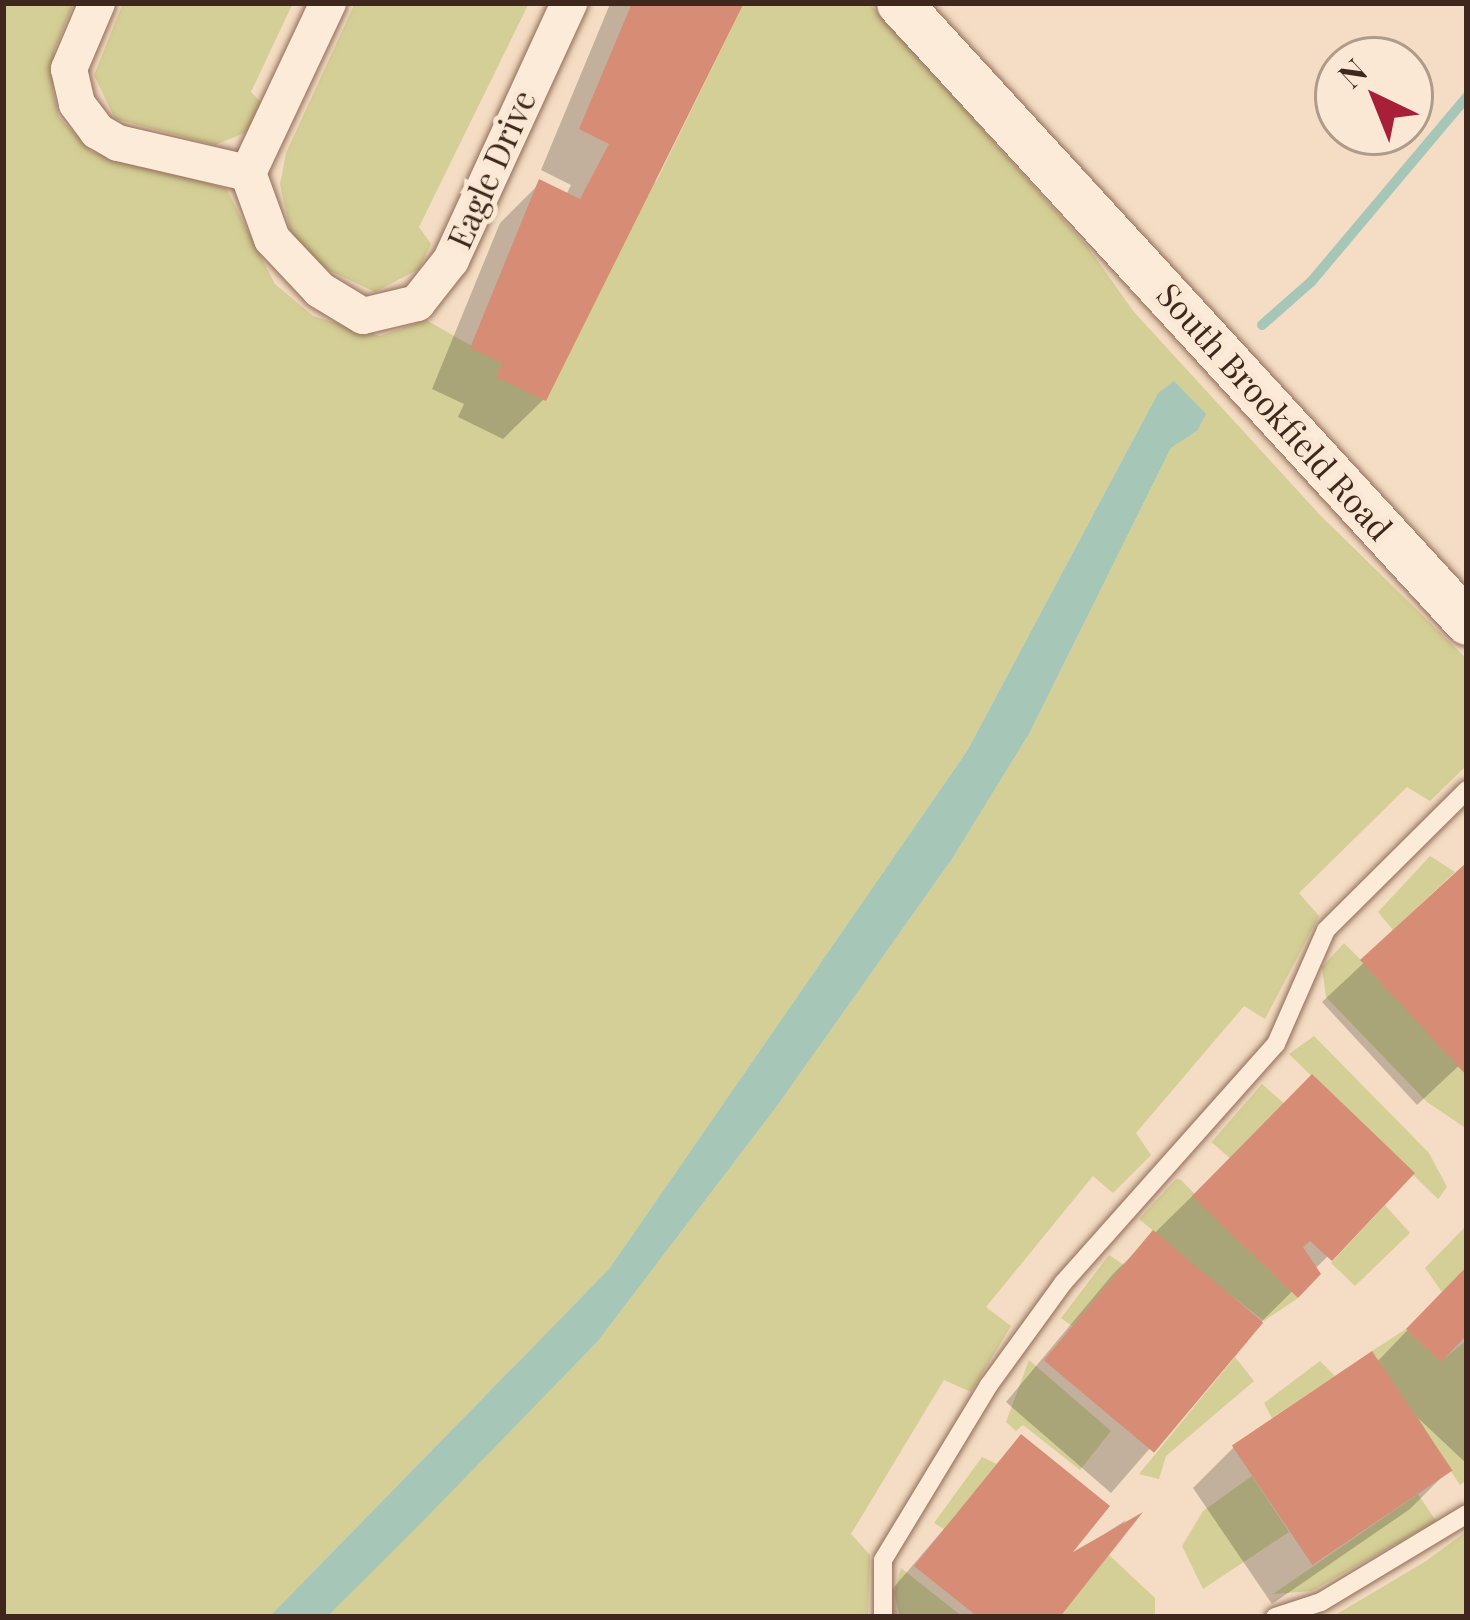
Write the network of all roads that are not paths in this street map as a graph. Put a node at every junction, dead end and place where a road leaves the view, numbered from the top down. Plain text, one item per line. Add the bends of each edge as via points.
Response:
1 (97, 3) edge
2 (328, 3) edge
3 (568, 3) edge
4 (899, 3) edge
5 (248, 173) junction
6 (1467, 622) edge
7 (1467, 790) edge
8 (1467, 1514) edge
9 (883, 1617) edge
10 (1275, 1617) edge

1 - 5 street via 69,69 77,104 97,131
2 - 5 street
3 - 5 street, Eagle Drive via 451,260 417,303 363,316 320,290 272,239
4 - 6 street, South Brookfield Road
7 - 9 lane via 1326,930 1276,1044 1063,1283 989,1385 883,1560
8 - 10 lane via 1321,1602

